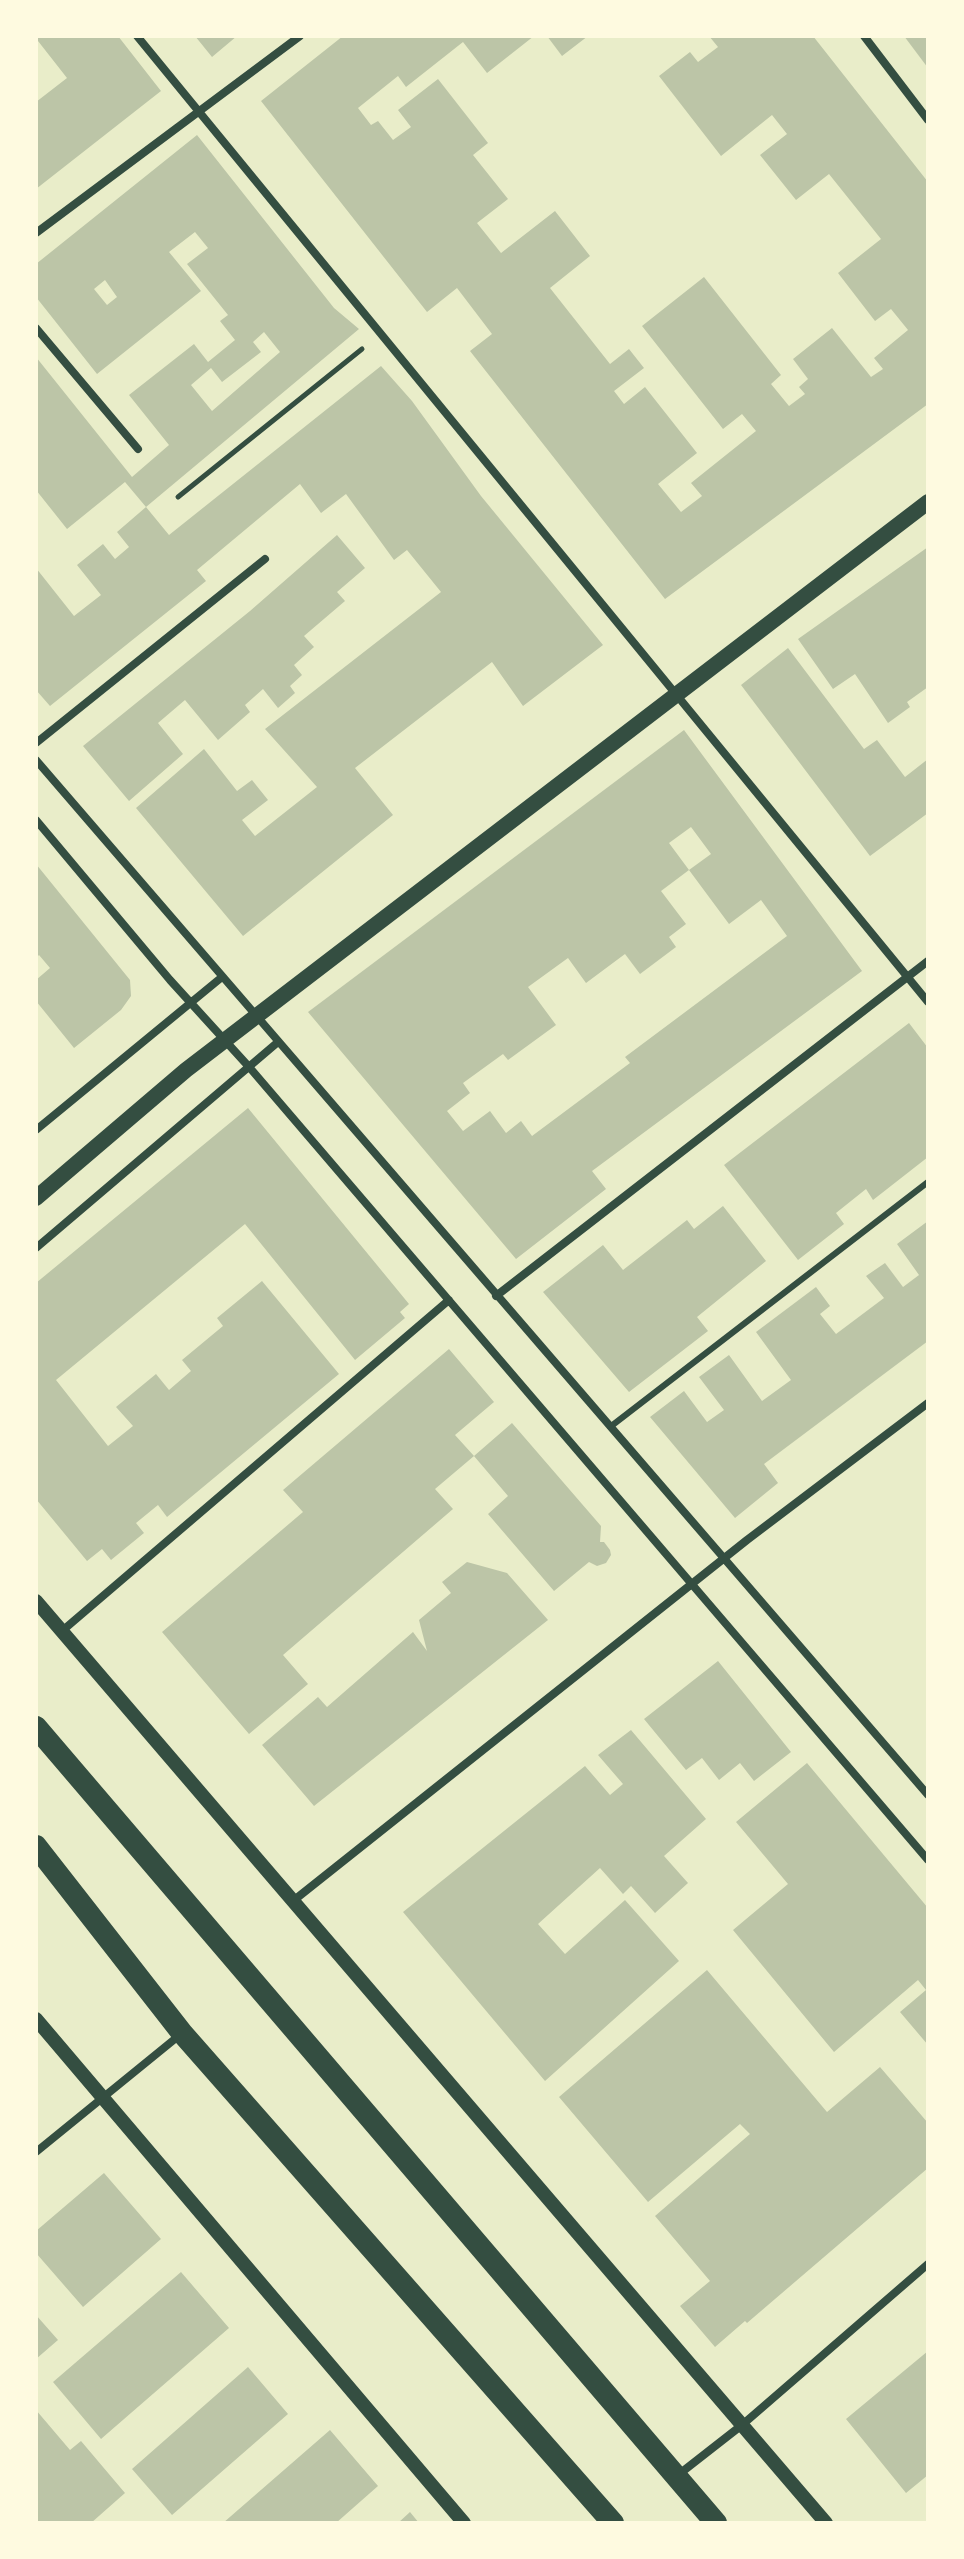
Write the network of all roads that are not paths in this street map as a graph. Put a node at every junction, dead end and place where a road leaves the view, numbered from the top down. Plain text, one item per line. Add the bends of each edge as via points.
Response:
1 (137, 36) edge
2 (300, 36) edge
3 (864, 36) edge
4 (199, 112) junction
5 (928, 120) edge
6 (36, 233) edge
7 (36, 328) edge
8 (138, 449) dead end
9 (928, 502) edge
10 (265, 559) dead end
11 (677, 695) junction
12 (36, 743) edge
13 (36, 760) edge
14 (36, 820) edge
15 (928, 961) edge
16 (907, 976) junction
17 (222, 977) junction
18 (928, 1002) edge
19 (191, 1003) junction
20 (255, 1017) junction
21 (225, 1040) junction
22 (278, 1042) junction
23 (250, 1068) junction
24 (36, 1130) edge
25 (928, 1182) edge
26 (36, 1198) edge
27 (36, 1248) edge
28 (496, 1296) junction
29 (449, 1300) junction
30 (928, 1403) edge
31 (610, 1427) junction
32 (723, 1558) junction
33 (692, 1584) junction
34 (36, 1601) edge
35 (62, 1631) junction
36 (36, 1727) edge
37 (928, 1795) edge
38 (36, 1846) edge
39 (928, 1860) edge
40 (293, 1902) junction
41 (36, 2019) edge
42 (182, 2033) junction
43 (103, 2099) junction
44 (36, 2152) edge
45 (928, 2264) edge
46 (742, 2425) junction
47 (676, 2477) junction
48 (464, 2523) edge
49 (613, 2523) edge
50 (716, 2523) edge
51 (826, 2523) edge

1 - 4 street
2 - 4 street
3 - 5 street
4 - 6 street
4 - 11 street
7 - 8 street
9 - 11 main road
10 - 12 street
11 - 16 street
11 - 20 main road
13 - 17 street
14 - 19 street
15 - 16 street
16 - 18 street
16 - 28 street
17 - 19 street
17 - 20 street
19 - 21 street
19 - 24 street
20 - 21 main road
20 - 22 street
21 - 23 street
21 - 26 main road
22 - 23 street
22 - 28 street
23 - 27 street
23 - 29 street
25 - 31 lane
28 - 31 street
29 - 33 street
29 - 35 street
30 - 32 street
31 - 32 street
32 - 33 street
32 - 37 street
33 - 39 street
33 - 40 street
34 - 35 street
35 - 40 street
36 - 47 highway
38 - 42 highway
40 - 46 street
41 - 43 street
42 - 43 street
42 - 49 highway
43 - 44 street
43 - 48 street
45 - 46 street
46 - 47 street
46 - 51 street
47 - 50 highway

